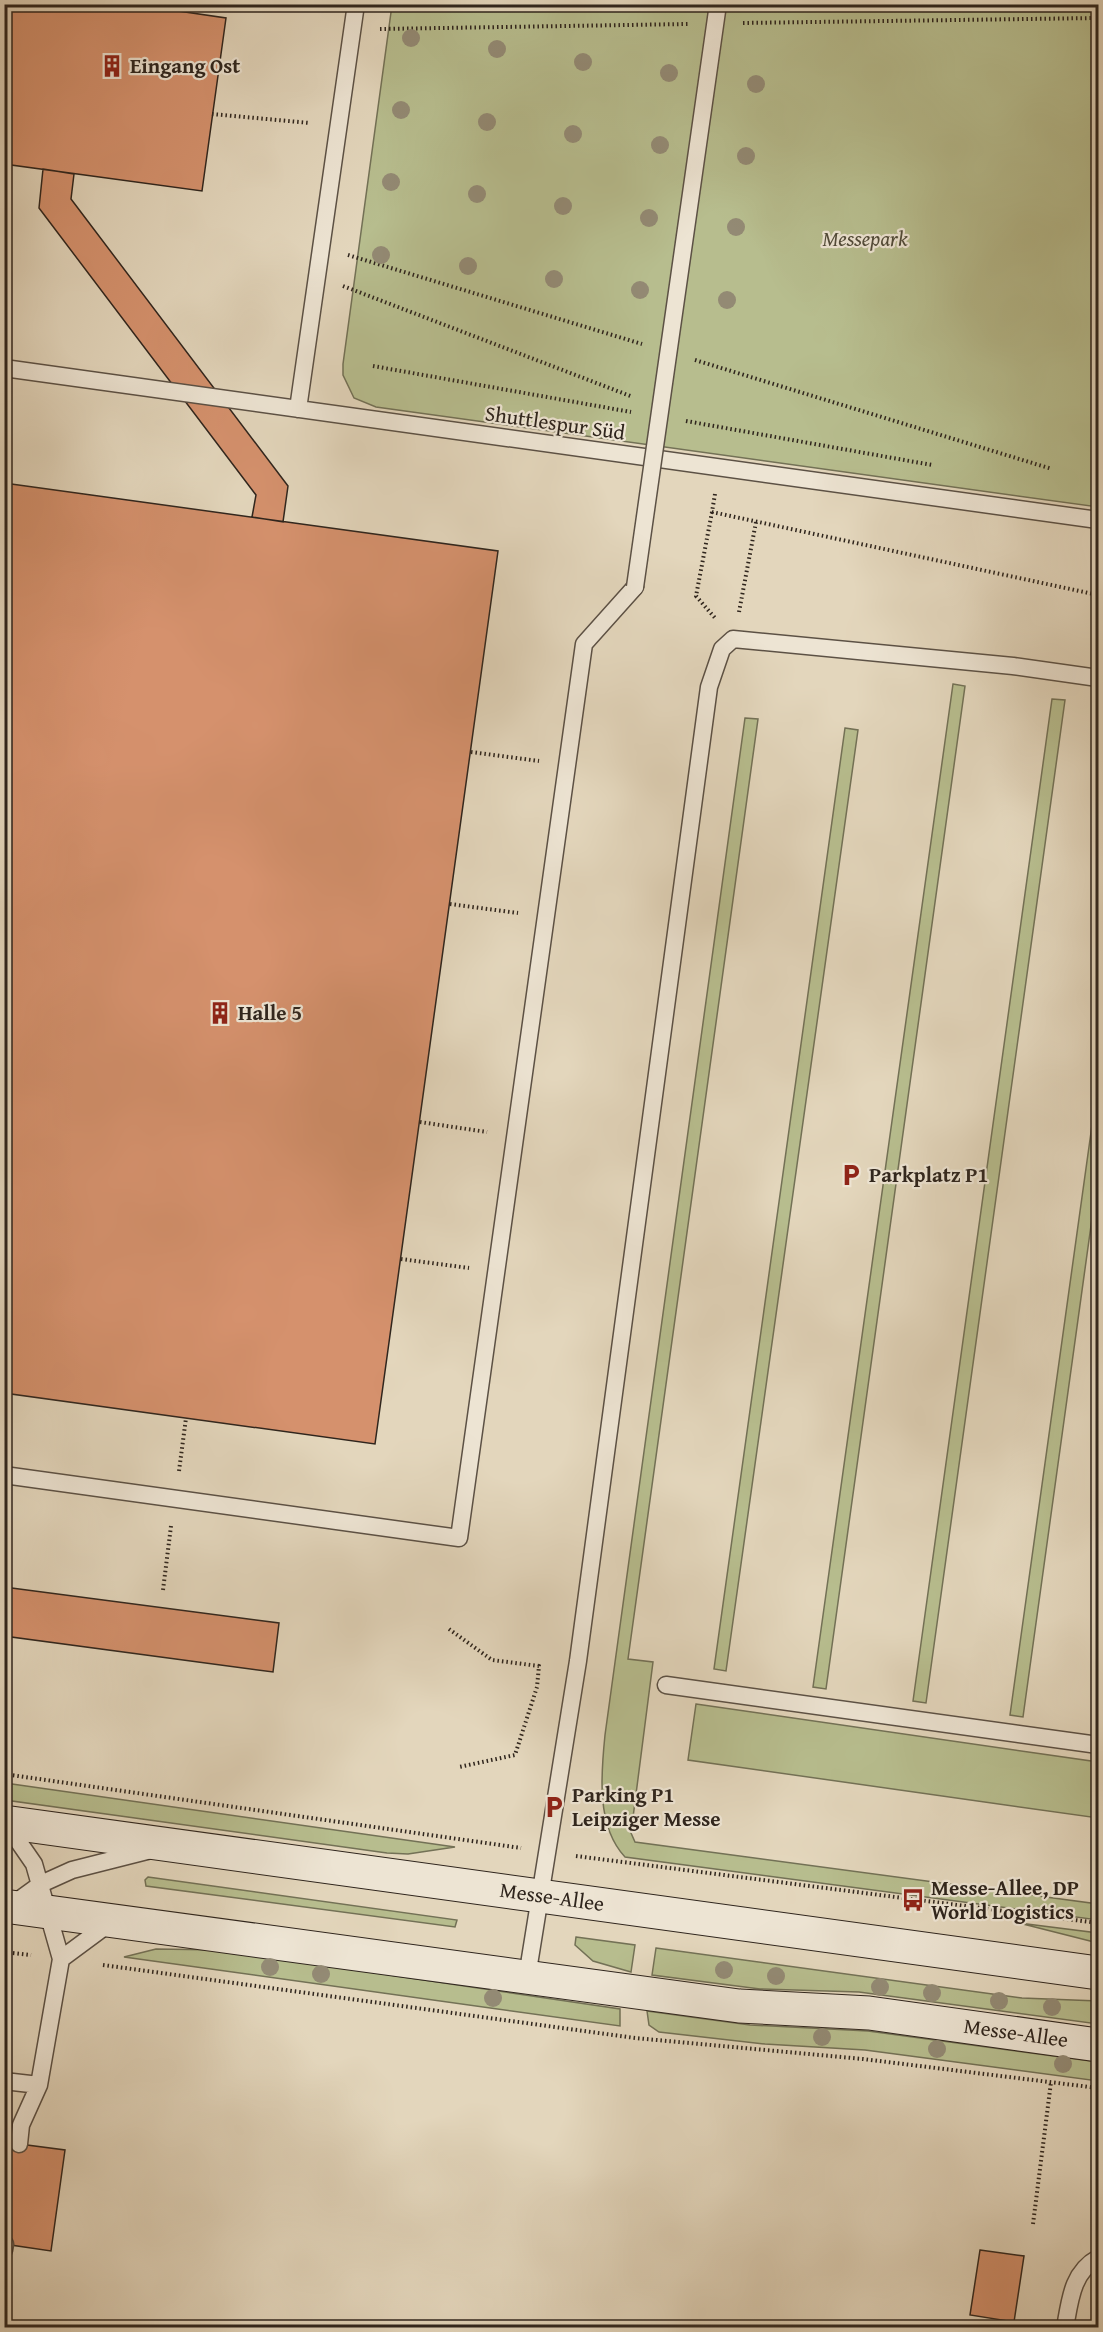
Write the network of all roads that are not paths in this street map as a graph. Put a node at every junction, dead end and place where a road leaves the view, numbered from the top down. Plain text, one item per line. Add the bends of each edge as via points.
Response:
1 (356, 4) edge
2 (718, 4) edge
3 (4, 368) edge
4 (298, 409) junction
5 (1098, 520) edge
6 (1098, 678) edge
7 (4, 1475) edge
8 (666, 1685) dead end
9 (1098, 1745) edge
10 (5, 1822) edge
11 (172, 1845) junction
12 (539, 1895) junction
13 (45, 1898) junction
14 (6, 1908) edge
15 (113, 1921) junction
16 (61, 1959) junction
17 (1098, 1973) edge
18 (527, 1977) junction
19 (1098, 2045) edge
20 (4, 2081) edge
21 (39, 2085) junction
22 (19, 2144) dead end
23 (1098, 2258) edge
24 (1065, 2328) edge

1 - 4 lane
2 - 7 lane, bridge via 634,587 584,644 459,1538
3 - 4 lane, Shuttlespur Süd
4 - 5 lane, Shuttlespur Süd
6 - 12 lane via 733,639 722,649 709,687 578,1661
8 - 9 lane
10 - 11 main road, Messe-Allee
10 - 13 lane via 34,1864
11 - 12 main road, Messe-Allee
11 - 13 lane via 72,1870
12 - 17 main road, Messe-Allee
12 - 18 lane
13 - 14 main road, Messe-Allee
13 - 15 main road, Messe-Allee
13 - 16 lane
15 - 16 lane
15 - 18 main road, Messe-Allee
16 - 21 lane
18 - 19 main road, Messe-Allee via 739,2006 869,2013
20 - 21 lane
21 - 22 lane via 21,2125
23 - 24 lane via 1085,2266 1076,2279

